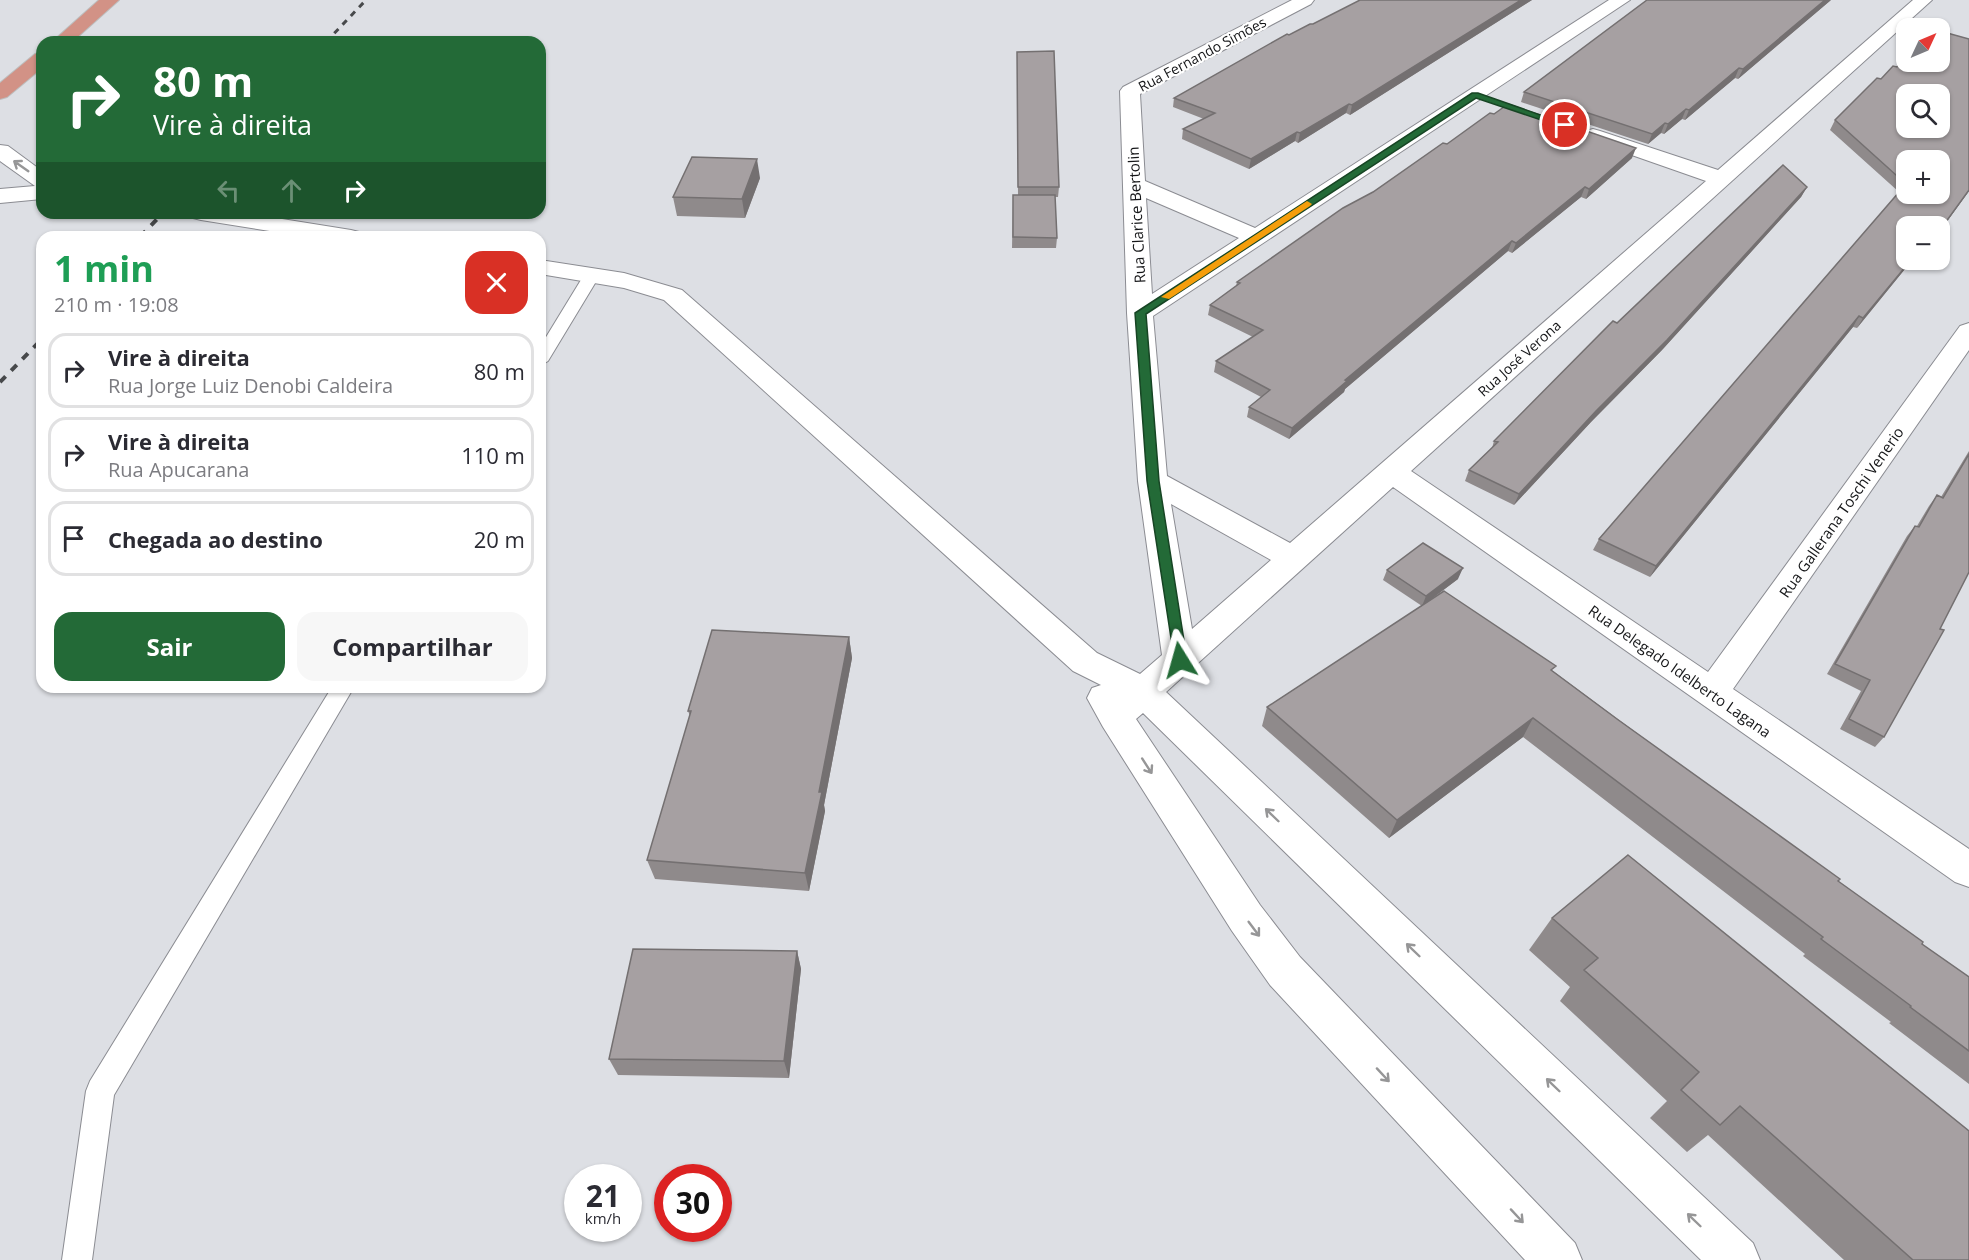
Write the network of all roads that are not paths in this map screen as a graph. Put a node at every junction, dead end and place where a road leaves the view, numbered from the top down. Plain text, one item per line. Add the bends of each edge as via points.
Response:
1 (110, 0) edge
2 (1305, 0) edge
3 (1621, 0) edge
4 (1923, 0) edge
5 (67, 36) edge
6 (36, 63) edge
7 (1130, 91) joint
8 (0, 93) edge
9 (1475, 94) junction
10 (1498, 102) dead end
11 (1576, 129) edge
12 (0, 151) edge
13 (36, 176) edge
14 (1722, 179) junction
15 (1135, 185) junction
16 (36, 193) edge
17 (0, 196) edge
18 (238, 219) edge
19 (314, 231) edge
20 (1257, 237) junction
21 (546, 268) edge
22 (592, 275) junction
23 (1140, 313) junction
24 (1969, 331) edge
25 (546, 351) edge
26 (1391, 472) junction
27 (1153, 481) junction
28 (1294, 559) junction
29 (1180, 660) junction
30 (339, 693) edge
31 (1712, 693) junction
32 (1130, 704) junction
33 (1969, 870) edge
34 (77, 1260) edge
35 (1558, 1260) edge
36 (1736, 1260) edge

1 - 5 highway
2 - 7 street, Rua Fernando Simões
3 - 9 street
4 - 14 street, Rua José Verona
6 - 8 highway
7 - 15 street, Rua Clarice Bertolin
9 - 10 street
9 - 20 street
11 - 14 street
13 -> 12 street
14 - 26 street, Rua José Verona
15 - 20 street
15 - 23 street, Rua Clarice Bertolin
16 - 17 street
18 - 19 street
20 - 23 street
21 - 22 street
22 - 25 lane
22 - 32 street via 653,286 673,295
23 - 27 street, Rua Clarice Bertolin
24 - 31 street, Rua Gallerana Toschi Venerio
26 - 28 street, Rua José Verona
26 - 31 street, Rua Delegado Idelberto Lagana
27 - 28 street
27 - 29 street, Rua Clarice Bertolin
28 - 29 street, Rua José Verona
29 - 32 street, Rua José Verona
30 - 34 lane via 100,1091
31 - 33 street, Rua Delegado Idelberto Lagana
32 -> 35 street via 1246,918 1286,971
36 -> 32 street

